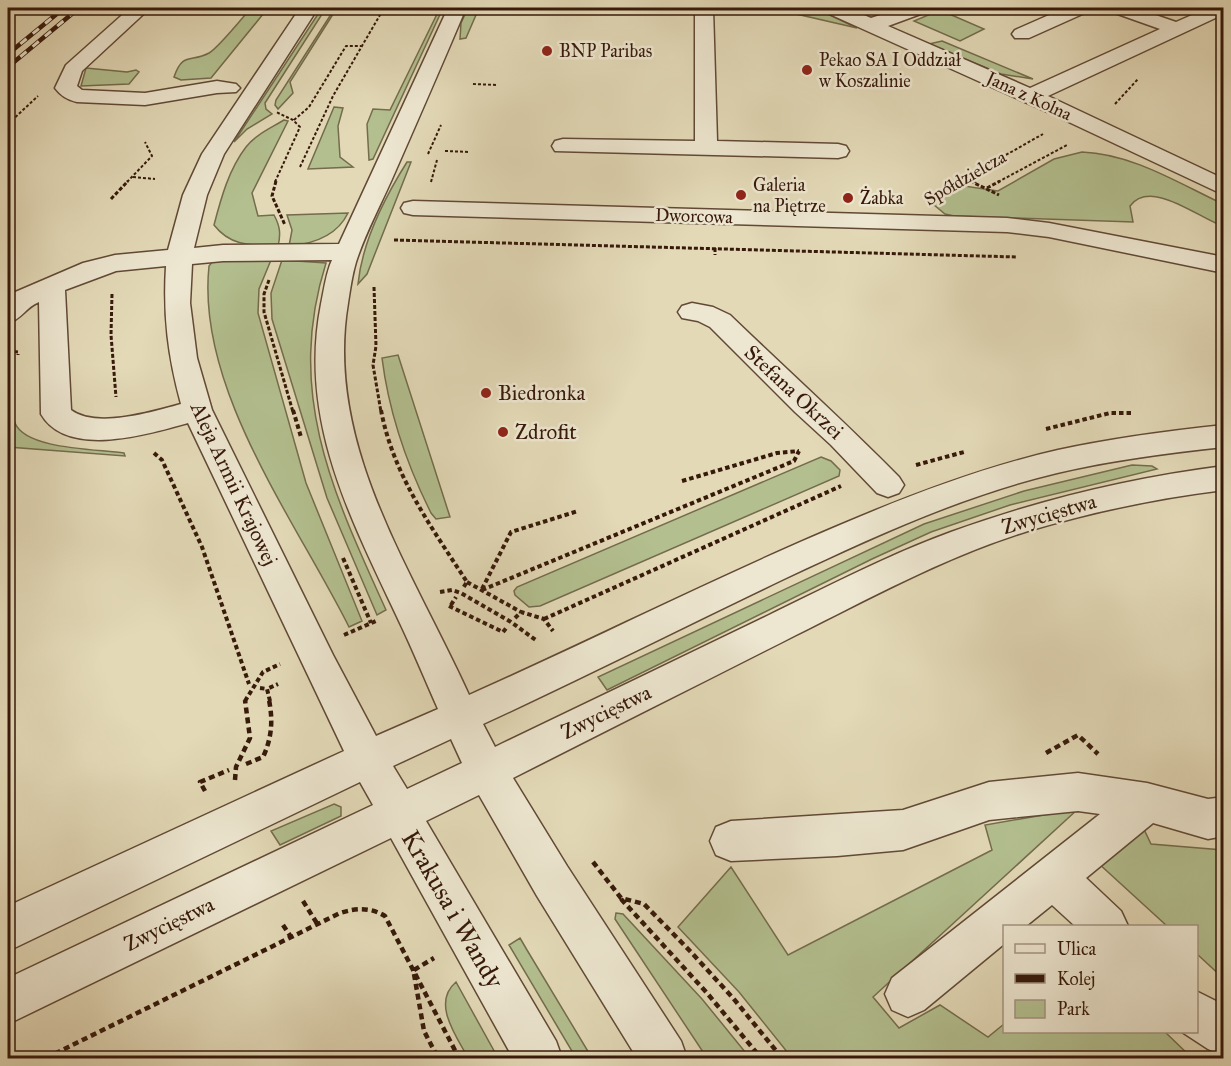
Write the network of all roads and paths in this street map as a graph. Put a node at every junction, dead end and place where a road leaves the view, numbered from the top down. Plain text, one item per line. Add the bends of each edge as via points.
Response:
1 (141, 8) edge
2 (309, 8) edge
3 (384, 8) edge
4 (457, 8) edge
5 (704, 8) edge
6 (832, 8) edge
7 (919, 8) edge
8 (1080, 8) edge
9 (1119, 8) edge
10 (1222, 8) edge
11 (871, 25) junction
12 (1168, 33) junction
13 (1022, 34) dead end
14 (362, 46) junction
15 (473, 84) dead end
16 (497, 85) dead end
17 (229, 88) dead end
18 (1030, 96) junction
19 (275, 111) dead end
20 (1064, 111) junction
21 (445, 117) dead end
22 (293, 120) junction
23 (1047, 132) dead end
24 (145, 142) dead end
25 (1074, 142) dead end
26 (563, 146) dead end
27 (706, 148) junction
28 (445, 151) dead end
29 (838, 151) dead end
30 (470, 152) dead end
31 (422, 159) dead end
32 (437, 160) dead end
33 (300, 167) dead end
34 (132, 177) junction
35 (155, 179) dead end
36 (987, 188) dead end
37 (1224, 188) edge
38 (111, 199) dead end
39 (424, 200) joint
40 (912, 222) junction
41 (286, 230) dead end
42 (394, 240) dead end
43 (715, 248) junction
44 (347, 252) junction
45 (715, 255) dead end
46 (179, 256) junction
47 (1024, 257) dead end
48 (1224, 265) edge
49 (374, 284) dead end
50 (52, 287) junction
51 (113, 290) dead end
52 (692, 312) dead end
53 (8, 314) edge
54 (8, 351) edge
55 (18, 363) dead end
56 (115, 404) dead end
57 (197, 410) junction
58 (1209, 437) edge
59 (152, 452) dead end
60 (1223, 478) edge
61 (682, 481) dead end
62 (844, 485) dead end
63 (888, 485) dead end
64 (578, 511) dead end
65 (1218, 546) dead end
66 (1224, 550) edge
67 (467, 582) junction
68 (463, 588) dead end
69 (482, 590) junction
70 (437, 593) dead end
71 (456, 597) dead end
72 (451, 605) junction
73 (444, 608) dead end
74 (521, 612) junction
75 (515, 618) dead end
76 (380, 619) dead end
77 (544, 620) junction
78 (507, 627) dead end
79 (352, 631) dead end
80 (553, 631) dead end
81 (535, 639) dead end
82 (271, 669) dead end
83 (249, 684) dead end
84 (278, 684) dead end
85 (260, 688) dead end
86 (267, 689) junction
87 (462, 717) junction
88 (368, 759) junction
89 (246, 764) dead end
90 (229, 770) dead end
91 (487, 771) junction
92 (236, 787) dead end
93 (209, 797) dead end
94 (1147, 802) junction
95 (398, 812) junction
96 (1224, 816) edge
97 (731, 841) dead end
98 (593, 862) dead end
99 (1053, 876) junction
100 (621, 898) junction
101 (310, 912) dead end
102 (318, 925) junction
103 (1104, 925) edge
104 (283, 926) dead end
105 (8, 929) edge
106 (291, 937) junction
107 (438, 956) dead end
108 (414, 970) junction
109 (908, 994) dead end
110 (8, 1001) edge
111 (1198, 1015) edge
112 (1224, 1033) edge
113 (46, 1059) edge
114 (438, 1059) edge
115 (459, 1059) edge
116 (539, 1059) edge
117 (664, 1059) edge
118 (761, 1059) edge
119 (782, 1059) edge

1 - 17 street via 73,69 66,88 77,96 145,99
2 - 46 street, Aleja Armii Krajowej via 213,154 195,195
3 - 14 path
4 - 44 street
5 - 27 street
6 - 11 street, Jana z Kolna
7 - 11 street
8 - 13 street
9 - 12 street
10 - 12 street
11 - 18 street, Jana z Kolna
12 - 18 street
12 - 20 street
14 - 22 path via 346,46 309,107
14 - 33 path via 333,96
15 - 16 path
18 - 20 street, Jana z Kolna
19 - 22 path
20 - 37 street, Jana z Kolna
21 - 31 path via 431,151
22 - 41 path via 300,125 300,132 275,180 272,196
23 - 40 path, Spółdzielcza via 909,208
24 - 34 path via 152,156
25 - 36 path
26 - 27 street
27 - 29 street
28 - 30 path
32 - 39 path
34 - 35 path
34 - 38 path
39 - 40 street, Dworcowa
40 - 48 street, Dworcowa via 1049,230
42 - 43 path
43 - 45 path
43 - 47 path
44 - 46 street
44 - 87 street via 333,308 329,346 330,387 341,444 362,506
46 - 50 street via 115,263
46 - 57 street, Aleja Armii Krajowej via 177,303 183,358
49 - 67 path via 373,365 383,420 415,502
50 - 53 street via 22,299
50 - 57 street via 56,414 74,427 114,427 161,421
51 - 56 path
52 - 63 street, Stefana Okrzei via 720,321
54 - 55 path via 18,352
57 - 88 street, Aleja Armii Krajowej
58 - 60 street
58 - 87 street via 1119,446 1065,459 911,510
59 - 83 path via 162,460 202,548
60 - 91 street, Zwycięstwa via 1107,498 1023,520 960,542 886,574
61 - 69 path via 777,453 799,451 794,461
62 - 77 path
64 - 69 path via 511,532
65 - 66 path
67 - 68 path
67 - 69 path
69 - 74 path
70 - 81 path via 450,590 464,595
71 - 72 path
72 - 73 path
72 - 78 path via 503,632
74 - 75 path
74 - 77 path
76 - 79 path
77 - 80 path
82 - 92 path via 263,672 245,700 250,738 236,767
84 - 86 path
85 - 86 path
86 - 89 path via 273,725 268,747 262,757
87 - 88 street
87 - 91 street
88 - 95 street, Krakusa i Wandy
88 - 105 street
90 - 93 path via 200,782
91 - 95 street, Zwycięstwa
91 - 117 street via 553,885
94 - 96 street via 1208,819
94 - 97 street via 1078,792 989,801 903,830
94 - 99 street
95 - 110 street, Zwycięstwa
95 - 116 street, Krakusa i Wandy
98 - 100 path
99 - 103 street
99 - 109 street
100 - 118 path
100 - 119 path via 644,904 726,990
101 - 102 path
102 - 106 path
102 - 108 path via 354,909 378,910
104 - 106 path
106 - 113 path
107 - 108 path
108 - 114 path via 424,1031
108 - 115 path
111 - 112 street

